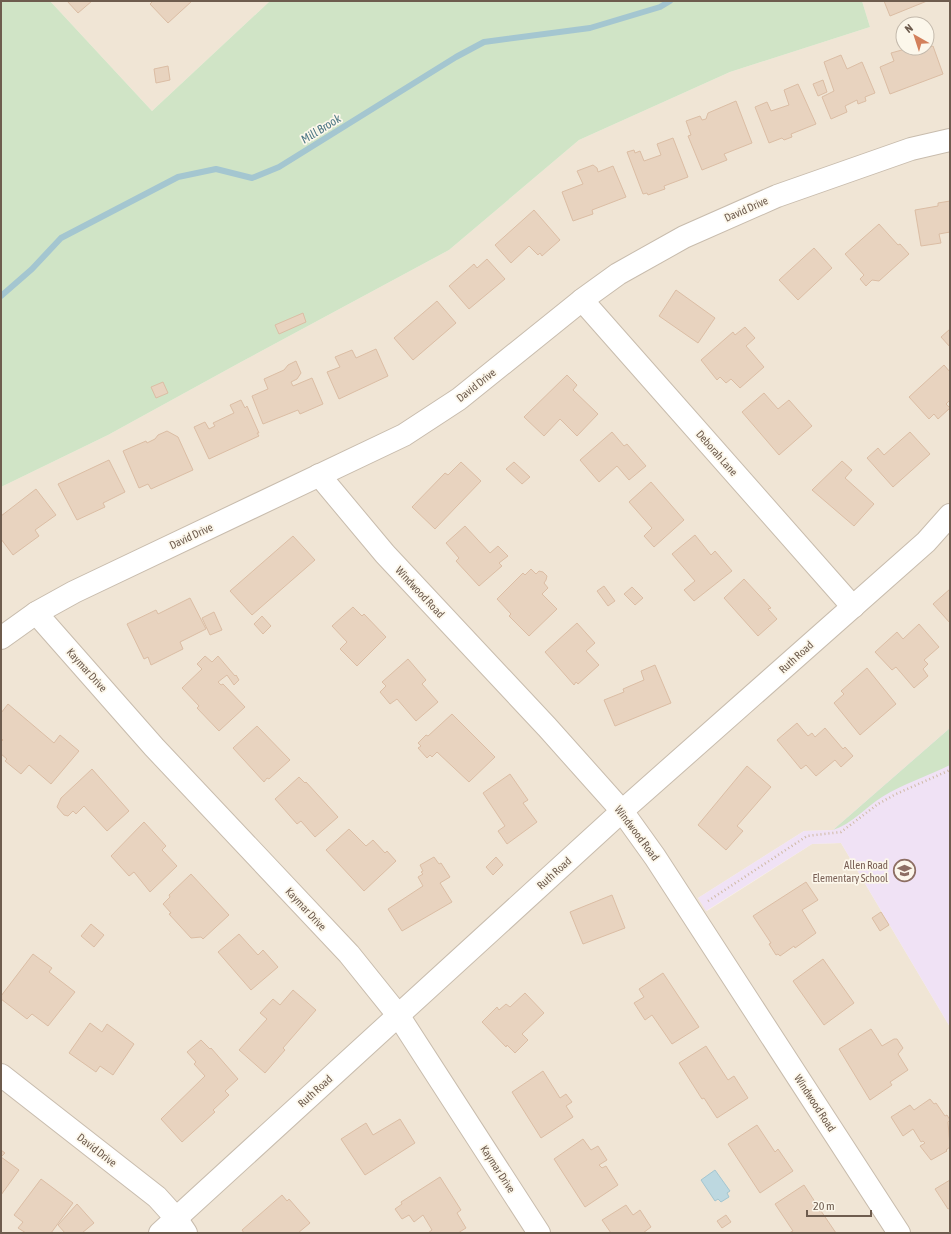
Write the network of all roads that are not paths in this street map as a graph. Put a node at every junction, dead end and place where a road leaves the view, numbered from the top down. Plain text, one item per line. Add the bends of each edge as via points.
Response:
1 (950, 140) edge
2 (582, 300) junction
3 (319, 475) junction
4 (950, 515) edge
5 (853, 606) junction
6 (36, 613) junction
7 (1, 638) edge
8 (622, 811) junction
9 (398, 1015) junction
10 (1, 1075) edge
11 (181, 1226) edge
12 (160, 1233) edge
13 (539, 1233) edge
14 (899, 1233) edge

1 - 2 street, David Drive via 911,149 770,199 684,237 618,274
2 - 3 street, David Drive via 459,400 404,435
2 - 5 street, Deborah Lane
3 - 6 street, David Drive via 74,592
3 - 8 street, Windwood Road via 385,554
4 - 5 street, Ruth Road via 926,542
5 - 8 street, Ruth Road
6 - 7 street, David Drive
6 - 9 street, Kaymar Drive via 154,746 349,954
8 - 9 street, Ruth Road
8 - 14 street, Windwood Road via 655,857
9 - 11 street, Ruth Road
9 - 13 street, Kaymar Drive
10 - 11 street, David Drive via 158,1197
11 - 12 street, Ruth Road

